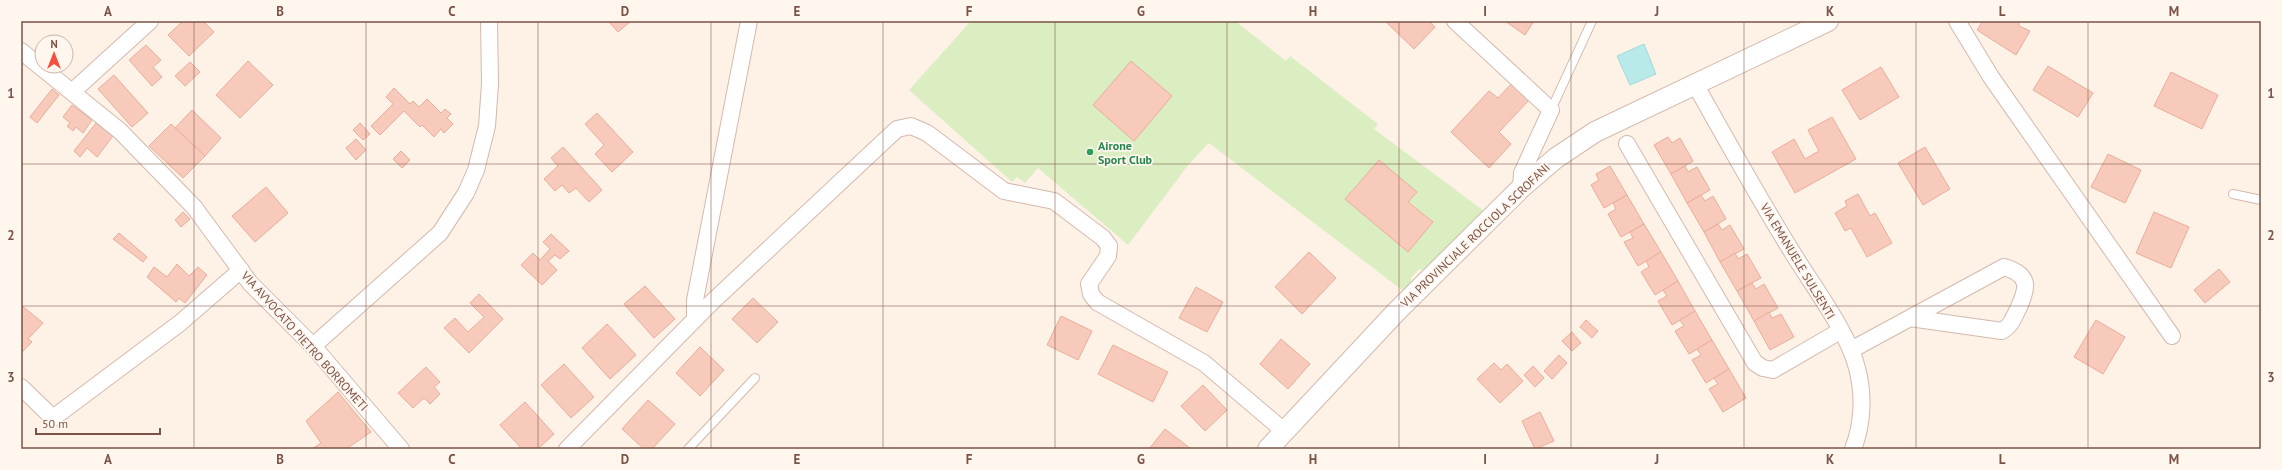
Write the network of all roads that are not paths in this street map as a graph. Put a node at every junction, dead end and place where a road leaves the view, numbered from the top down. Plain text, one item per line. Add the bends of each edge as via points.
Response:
1 (150, 21) edge
2 (489, 21) edge
3 (749, 21) edge
4 (1455, 21) edge
5 (1592, 21) edge
6 (1828, 21) edge
7 (1957, 21) edge
8 (21, 51) edge
9 (1695, 84) junction
10 (73, 91) junction
11 (1551, 110) junction
12 (1627, 144) dead end
13 (1521, 188) junction
14 (2233, 194) dead end
15 (2261, 200) edge
16 (241, 270) junction
17 (1910, 318) junction
18 (695, 319) junction
19 (1840, 331) junction
20 (2172, 336) dead end
21 (313, 346) junction
22 (1851, 350) junction
23 (755, 378) dead end
24 (21, 387) edge
25 (1284, 431) junction
26 (401, 449) edge
27 (567, 449) edge
28 (688, 449) edge
29 (1268, 449) edge
30 (1853, 449) edge

1 - 10 street
2 - 21 street via 490,84 487,126 476,170 466,193 440,233
3 - 18 street via 695,300
4 - 11 street
5 - 11 lane
6 - 9 street, VIA PROVINCIALE ROCCIOLA SCROFANI
7 - 20 street via 1991,77
8 - 10 street, VIA AVVOCATO PIETRO BORROMETI
9 - 13 street, VIA PROVINCIALE ROCCIOLA SCROFANI via 1595,132 1556,158
9 - 19 street, VIA EMANUELE SULSENTI via 1775,225
10 - 16 street, VIA AVVOCATO PIETRO BORROMETI via 120,131 194,206
11 - 13 street via 1522,173
12 - 19 street via 1755,363 1773,370
13 - 25 street, VIA PROVINCIALE ROCCIOLA SCROFANI via 1397,311
14 - 15 lane
16 - 21 street, VIA AVVOCATO PIETRO BORROMETI
16 - 24 street via 180,323 53,418
17 - 17 street via 2004,267 2016,270 2025,281 2026,292 2009,326 2002,331
17 - 22 street
18 - 25 street via 897,129 910,126 927,133 1004,191 1054,201 1103,238 1109,246 1108,256 1089,284 1091,294 1097,302 1204,363
18 - 27 street
19 - 22 street, VIA EMANUELE SULSENTI
21 - 26 street, VIA AVVOCATO PIETRO BORROMETI
22 - 30 street, VIA EMANUELE SULSENTI via 1857,368 1861,398 1860,419
23 - 28 lane
25 - 29 street, VIA PROVINCIALE ROCCIOLA SCROFANI

